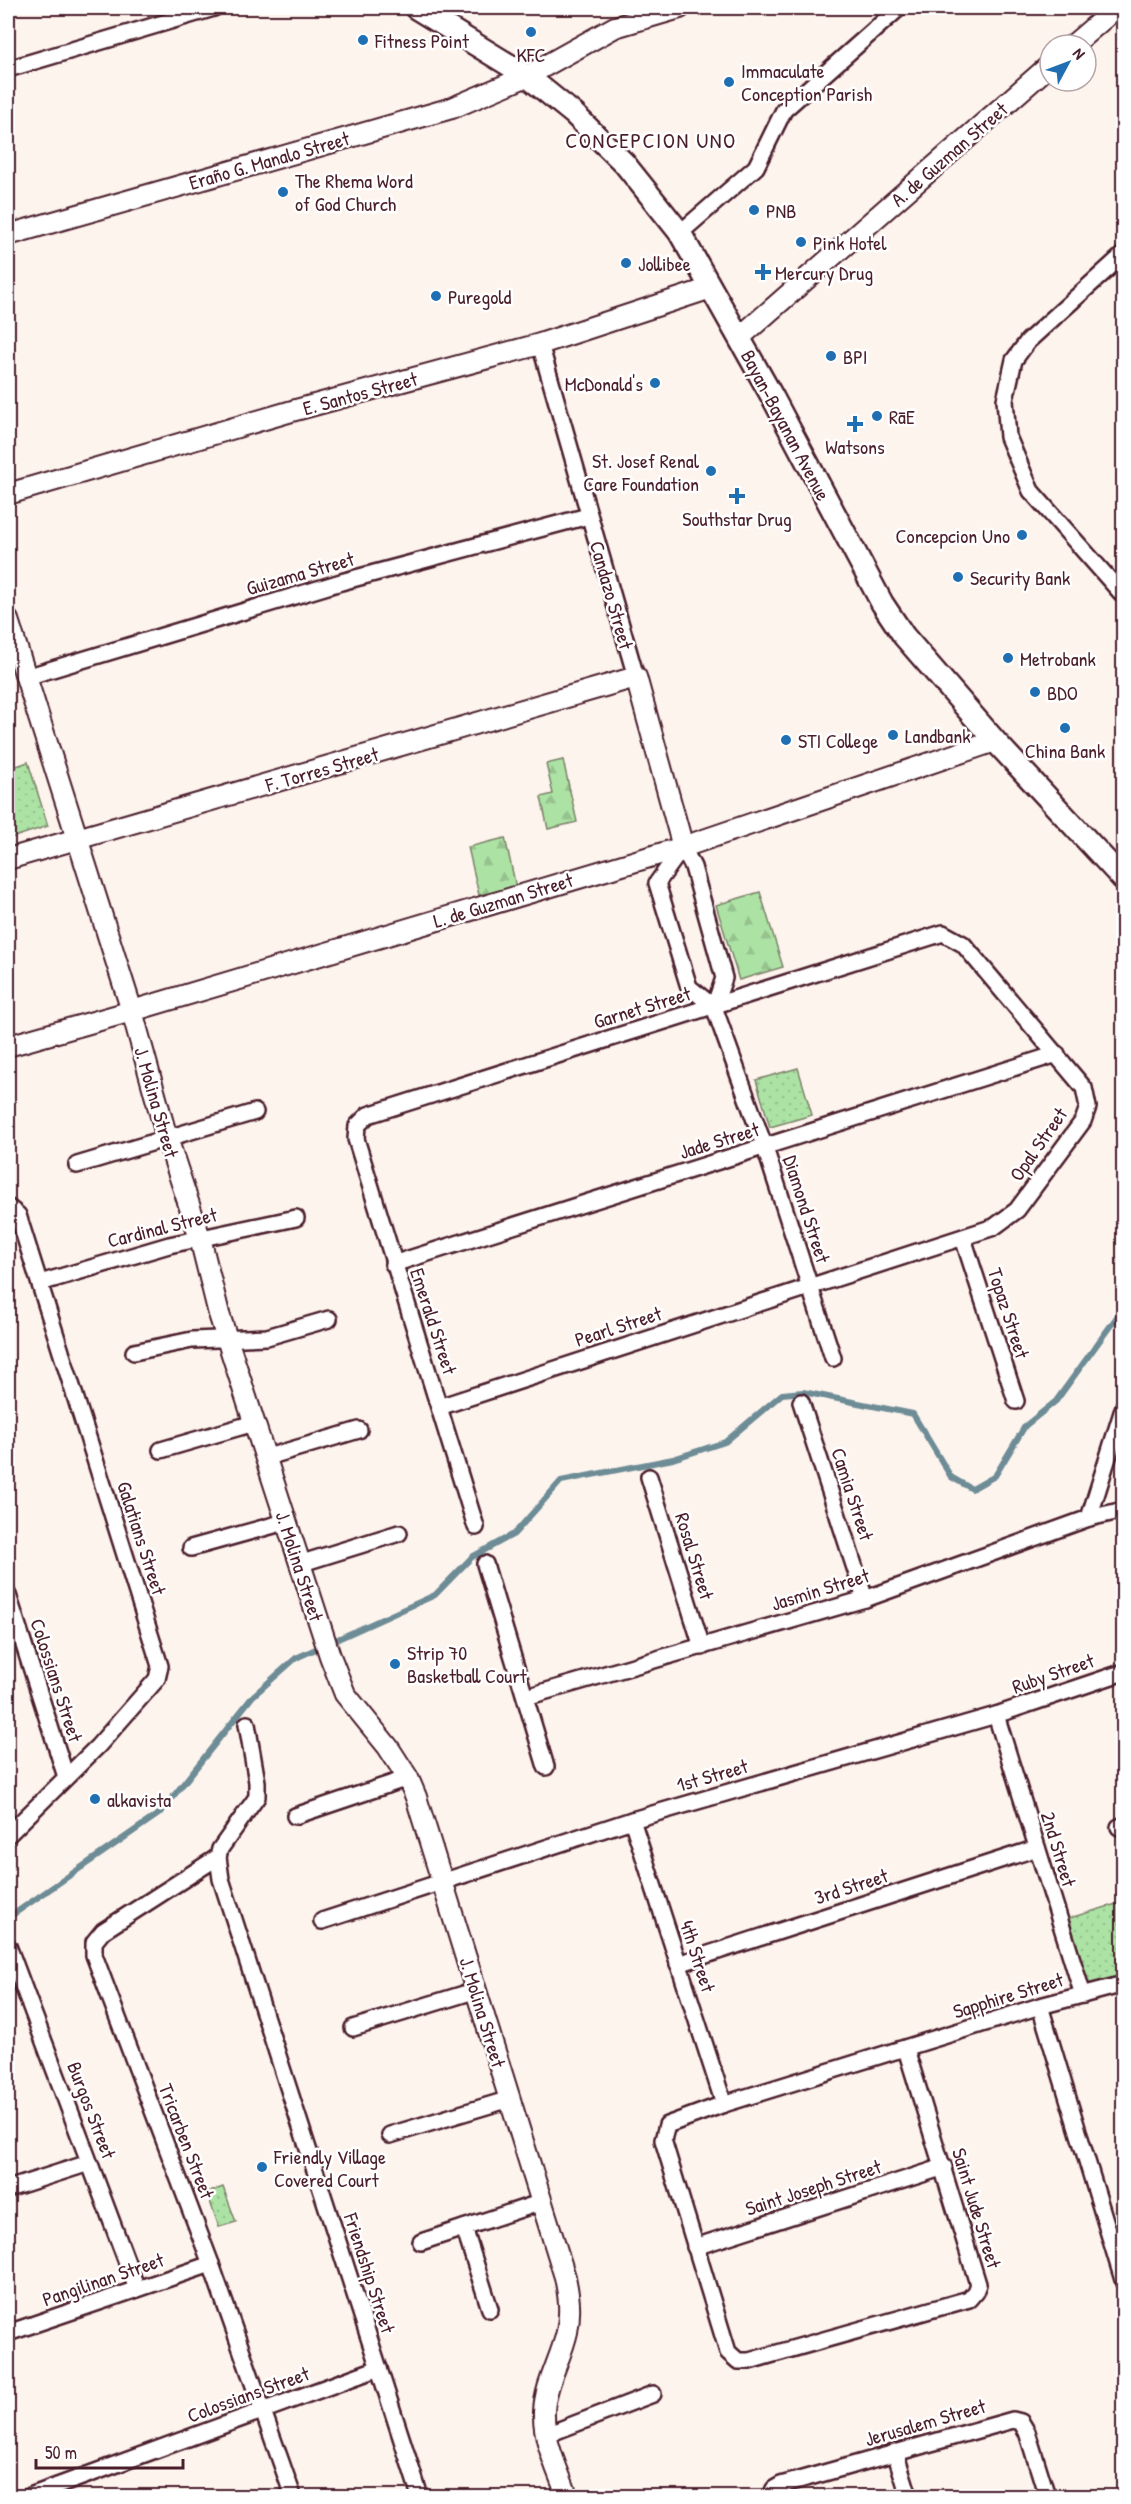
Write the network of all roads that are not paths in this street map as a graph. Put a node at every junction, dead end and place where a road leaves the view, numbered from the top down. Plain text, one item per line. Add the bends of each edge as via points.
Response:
1 (214, 8) edge
2 (416, 8) edge
3 (680, 8) edge
4 (899, 8) edge
5 (1116, 8) edge
6 (1087, 33) edge
7 (8, 69) edge
8 (527, 76) junction
9 (1038, 76) edge
10 (680, 233) junction
11 (8, 235) edge
12 (1124, 254) edge
13 (711, 288) junction
14 (739, 338) junction
15 (540, 344) junction
16 (8, 494) edge
17 (588, 516) junction
18 (1124, 596) edge
19 (8, 620) edge
20 (26, 677) junction
21 (636, 677) junction
22 (995, 741) junction
23 (76, 840) junction
24 (682, 847) junction
25 (8, 860) edge
26 (1124, 880) edge
27 (944, 933) joint
28 (714, 1006) junction
29 (132, 1011) junction
30 (8, 1046) edge
31 (1057, 1054) junction
32 (255, 1112) dead end
33 (357, 1126) joint
34 (167, 1138) junction
35 (765, 1148) junction
36 (77, 1165) dead end
37 (9, 1207) edge
38 (296, 1218) dead end
39 (200, 1238) junction
40 (963, 1238) junction
41 (393, 1264) junction
42 (40, 1282) junction
43 (809, 1286) junction
44 (329, 1319) dead end
45 (228, 1338) junction
46 (134, 1352) dead end
47 (833, 1358) dead end
48 (1016, 1401) dead end
49 (801, 1402) dead end
50 (1124, 1406) edge
51 (439, 1407) junction
52 (254, 1423) junction
53 (359, 1430) dead end
54 (161, 1450) dead end
55 (264, 1458) junction
56 (649, 1477) dead end
57 (1124, 1510) edge
58 (1089, 1518) junction
59 (285, 1522) junction
60 (476, 1527) dead end
61 (399, 1533) dead end
62 (191, 1548) dead end
63 (299, 1564) junction
64 (485, 1564) dead end
65 (8, 1595) edge
66 (865, 1599) junction
67 (702, 1647) junction
68 (1124, 1672) edge
69 (526, 1697) junction
70 (996, 1715) junction
71 (247, 1724) dead end
72 (546, 1767) dead end
73 (66, 1777) junction
74 (408, 1778) junction
75 (295, 1816) dead end
76 (632, 1820) junction
77 (8, 1835) edge
78 (1037, 1848) junction
79 (218, 1857) junction
80 (443, 1883) junction
81 (322, 1921) dead end
82 (8, 1946) edge
83 (678, 1964) junction
84 (1124, 1984) edge
85 (477, 1990) junction
86 (1083, 1995) junction
87 (1040, 2006) junction
88 (353, 2028) dead end
89 (906, 2049) junction
90 (510, 2098) junction
91 (724, 2103) junction
92 (390, 2135) dead end
93 (89, 2163) junction
94 (944, 2167) junction
95 (8, 2189) edge
96 (542, 2202) junction
97 (464, 2228) junction
98 (421, 2242) dead end
99 (695, 2247) junction
100 (211, 2264) junction
101 (1124, 2283) edge
102 (137, 2289) junction
103 (490, 2309) dead end
104 (8, 2333) edge
105 (379, 2368) junction
106 (652, 2394) dead end
107 (261, 2410) junction
108 (546, 2435) junction
109 (895, 2452) junction
110 (30, 2496) edge
111 (293, 2496) edge
112 (420, 2496) edge
113 (567, 2496) edge
114 (771, 2496) edge
115 (909, 2496) edge
116 (1047, 2496) edge

1 - 7 street
2 - 8 main road, Bayan-Bayanan Avenue
3 - 8 street, Eraño G. Manalo Street via 615,27
4 - 10 street via 784,110 756,167
5 - 6 street
8 - 10 main road, Bayan-Bayanan Avenue via 574,114 624,163
8 - 11 street, Eraño G. Manalo Street via 452,108
9 - 14 street, A. de Guzman Street
10 - 13 main road, Bayan-Bayanan Avenue
12 - 18 street via 1028,341 1014,360 1005,400 1008,437 1031,491
13 - 14 main road, Bayan-Bayanan Avenue
13 - 15 street, E. Santos Street
14 - 22 main road, Bayan-Bayanan Avenue via 882,603 904,636
15 - 16 street, E. Santos Street
15 - 17 street, Candazo Street
17 - 20 street, Guizama Street via 341,582
17 - 21 street, Candazo Street
19 - 20 street, J. Molina Street
20 - 23 street, J. Molina Street
21 - 23 street, F. Torres Street
21 - 24 street, Candazo Street
22 - 24 street, L. de Guzman Street
22 - 26 main road, Bayan-Bayanan Avenue
23 - 25 street, F. Torres Street
23 - 29 street, J. Molina Street
24 - 28 street via 693,867 724,978
24 - 28 street via 657,883 689,987
24 - 29 street, L. de Guzman Street
27 - 28 street, Garnet Street
27 - 31 street, Opal Street via 963,944
28 - 33 street, Garnet Street via 368,1115
28 - 35 street, Diamond Street
29 - 30 street, L. de Guzman Street
29 - 34 street, J. Molina Street
31 - 35 street, Jade Street
31 - 40 street, Opal Street via 1084,1088 1088,1107 1083,1121 1017,1210 994,1227
32 - 34 street
33 - 41 street, Emerald Street via 356,1139
34 - 36 street
34 - 39 street, J. Molina Street
35 - 41 street, Jade Street
35 - 43 street, Diamond Street
37 - 42 street, Galatians Street via 18,1215
38 - 39 street, Cardinal Street
39 - 42 street, Cardinal Street
39 - 45 street, J. Molina Street
40 - 43 street, Opal Street
40 - 48 street, Topaz Street
41 - 51 street, Emerald Street
42 - 73 street, Galatians Street via 160,1666 157,1679
43 - 47 street, Diamond Street
43 - 51 street, Pearl Street
44 - 45 street via 267,1337
45 - 46 street via 192,1340
45 - 52 street, J. Molina Street
49 - 66 street, Camia Street
50 - 58 street
51 - 60 street, Emerald Street
52 - 54 street
52 - 55 street, J. Molina Street
53 - 55 street
55 - 59 street, J. Molina Street
56 - 67 street, Rosal Street
57 - 58 street, Jasmin Street
58 - 66 street, Jasmin Street
59 - 62 street
59 - 63 street, J. Molina Street
61 - 63 street
63 - 74 street, J. Molina Street via 345,1695
64 - 69 street
65 - 73 street, Colossians Street
66 - 67 street, Jasmin Street
67 - 69 street, Jasmin Street
68 - 70 street, Ruby Street
69 - 72 street
70 - 76 street, 1st Street
70 - 78 street, 2nd Street
71 - 79 street via 257,1797 225,1840
73 - 77 street, Galatians Street
74 - 75 street
74 - 80 street, J. Molina Street
76 - 80 street, 1st Street
76 - 83 street, 4th Street
78 - 83 street, 3rd Street
78 - 86 street, 2nd Street
79 - 100 street, Tricarben Street via 103,1931 94,1942 94,1955
79 - 105 street, Friendship Street via 221,1879
80 - 81 street, 1st Street
80 - 85 street, J. Molina Street
82 - 93 street, Burgos Street
83 - 91 street, 4th Street
84 - 86 street, Sapphire Street
85 - 88 street
85 - 90 street, J. Molina Street
86 - 87 street, Sapphire Street
87 - 89 street, Sapphire Street
87 - 101 street
89 - 91 street, Saint Jude Street
89 - 94 street, Saint Jude Street
90 - 92 street
90 - 96 street, J. Molina Street
91 - 99 street, Saint Jude Street via 672,2122 664,2131 663,2140
93 - 95 street
93 - 102 street, Burgos Street
94 - 99 street, Saint Joseph Street
94 - 99 street, Saint Jude Street via 978,2284 969,2299 738,2361 728,2352
96 - 97 street
96 - 108 street, J. Molina Street via 570,2304 544,2411
97 - 98 street
97 - 103 street
100 - 102 street, Pangilinan Street
100 - 107 street, Tricarben Street
102 - 104 street, Pangilinan Street
105 - 107 street, Colossians Street
105 - 112 street, Friendship Street
106 - 108 street
107 - 110 street, Colossians Street
107 - 111 street, Tricarben Street
108 - 113 street, J. Molina Street
109 - 114 street, Jerusalem Street via 781,2485
109 - 115 street
109 - 116 street, Jerusalem Street via 1013,2420 1021,2422

